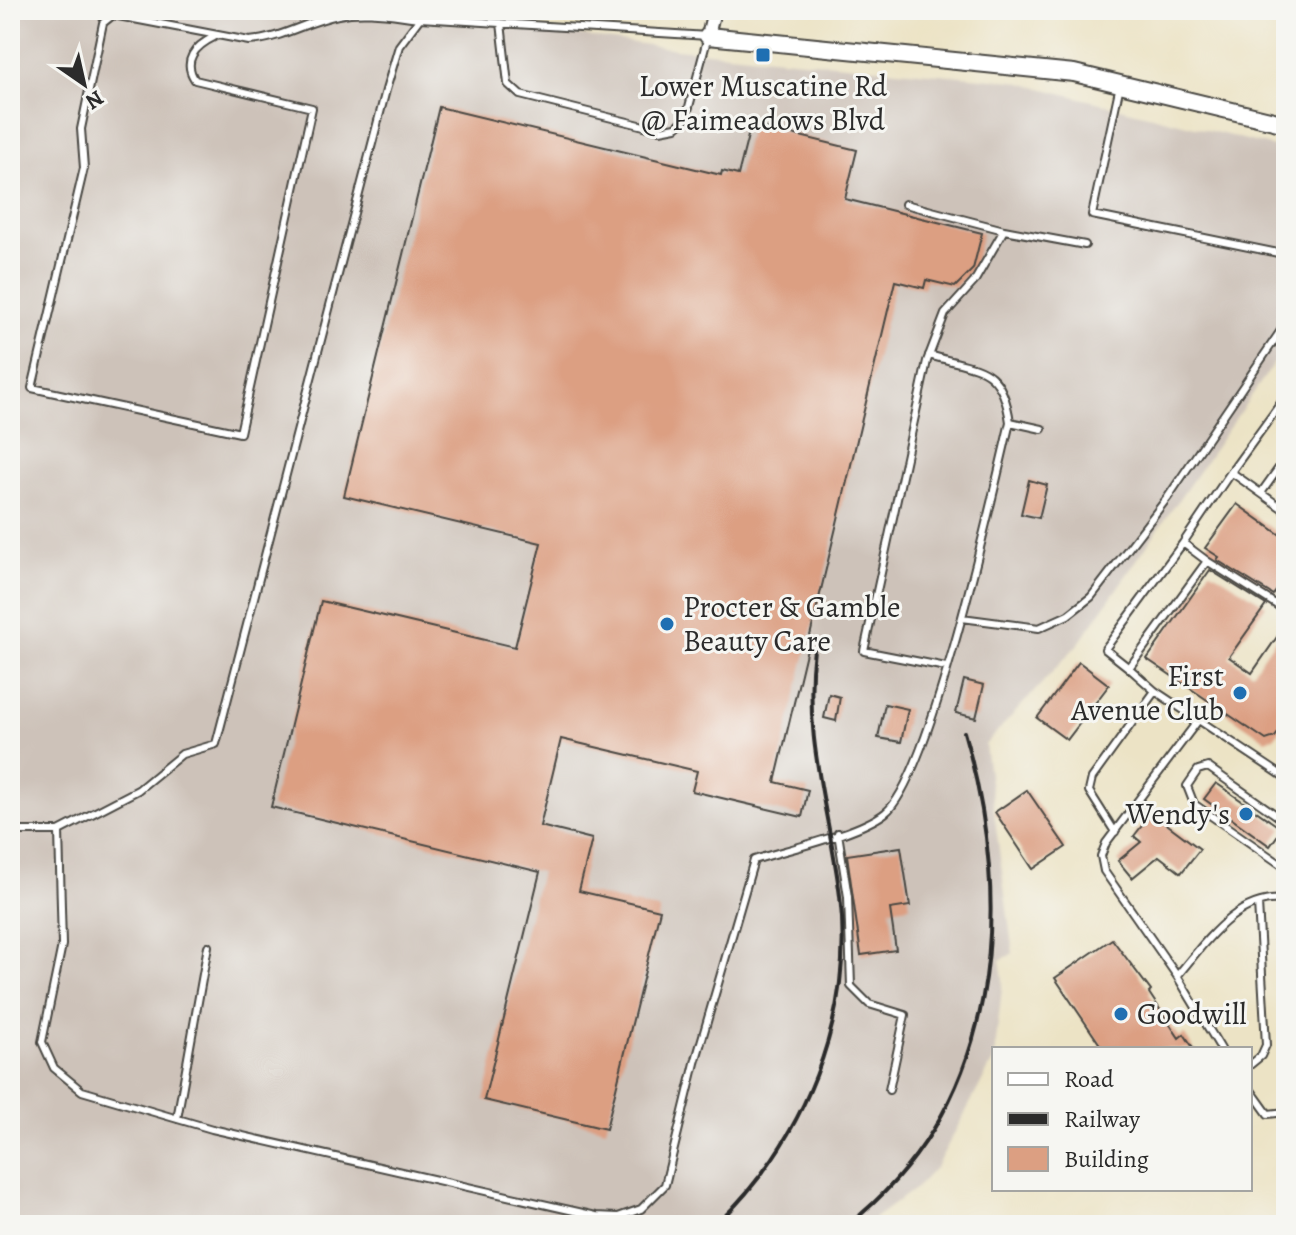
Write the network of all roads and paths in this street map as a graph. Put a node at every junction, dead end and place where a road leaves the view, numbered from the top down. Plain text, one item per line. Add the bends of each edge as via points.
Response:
1 (714, 10) edge
2 (420, 18) junction
3 (501, 23) junction
4 (708, 36) junction
5 (214, 37) junction
6 (1120, 84) junction
7 (1286, 124) edge
8 (905, 204) dead end
9 (1004, 230) junction
10 (1286, 243) edge
11 (1085, 245) dead end
12 (1286, 323) edge
13 (929, 355) junction
14 (1286, 396) edge
15 (1010, 422) junction
16 (1042, 429) dead end
17 (1286, 458) edge
18 (1231, 472) junction
19 (1261, 493) junction
20 (1286, 511) edge
21 (1183, 543) junction
22 (1207, 561) junction
23 (1286, 598) edge
24 (962, 618) junction
25 (946, 667) junction
26 (1129, 668) junction
27 (1155, 691) junction
28 (1200, 718) junction
29 (1286, 778) edge
30 (1286, 822) edge
31 (10, 831) edge
32 (59, 831) junction
33 (1115, 832) junction
34 (838, 833) junction
35 (1286, 868) edge
36 (1286, 900) edge
37 (1258, 903) junction
38 (208, 946) dead end
39 (1177, 976) junction
40 (1220, 1047) edge
41 (1252, 1063) edge
42 (889, 1090) dead end
43 (1252, 1092) edge
44 (1286, 1112) edge
45 (177, 1119) junction

1 - 4 street
2 - 3 lane
2 - 5 lane via 353,13 270,39
2 - 32 lane via 399,46 386,90 216,744 182,754 138,790
3 - 4 lane
3 - 4 lane via 508,84 520,95 660,130 686,118
4 - 6 street via 1015,65
5 - 5 lane via 113,15 103,23 81,129 84,168 32,388 240,433 312,108 195,80 188,71 189,59
6 - 7 street
6 - 10 lane via 1092,215 1283,254
8 - 9 lane
9 - 11 lane
9 - 13 lane via 974,282 945,314
12 - 24 lane via 1168,497 1091,597 1039,628
13 - 15 lane via 991,374 1006,392
13 - 25 lane via 864,651
14 - 18 lane
15 - 16 lane
15 - 24 lane
17 - 19 lane
18 - 19 lane
18 - 21 lane
19 - 20 lane
21 - 22 lane
21 - 26 lane via 1105,649
22 - 23 lane via 1280,607
22 - 26 lane
24 - 25 lane
25 - 34 lane via 911,773 886,812
26 - 27 lane
27 - 28 lane
27 - 33 lane via 1092,778 1089,791
28 - 29 lane
28 - 33 lane
30 - 35 lane via 1208,767 1198,770 1187,786 1194,804
31 - 32 lane
32 - 45 lane via 62,945 42,1042 54,1068 82,1091
33 - 39 lane via 1101,856 1104,871
34 - 42 lane via 848,897 851,986 869,1004 905,1015
34 - 45 lane via 754,860 665,1185 641,1209 618,1217 596,1216
36 - 37 lane
37 - 39 lane via 1222,925
37 - 41 lane via 1266,1045
38 - 45 lane
39 - 40 lane
43 - 44 lane via 1268,1114

